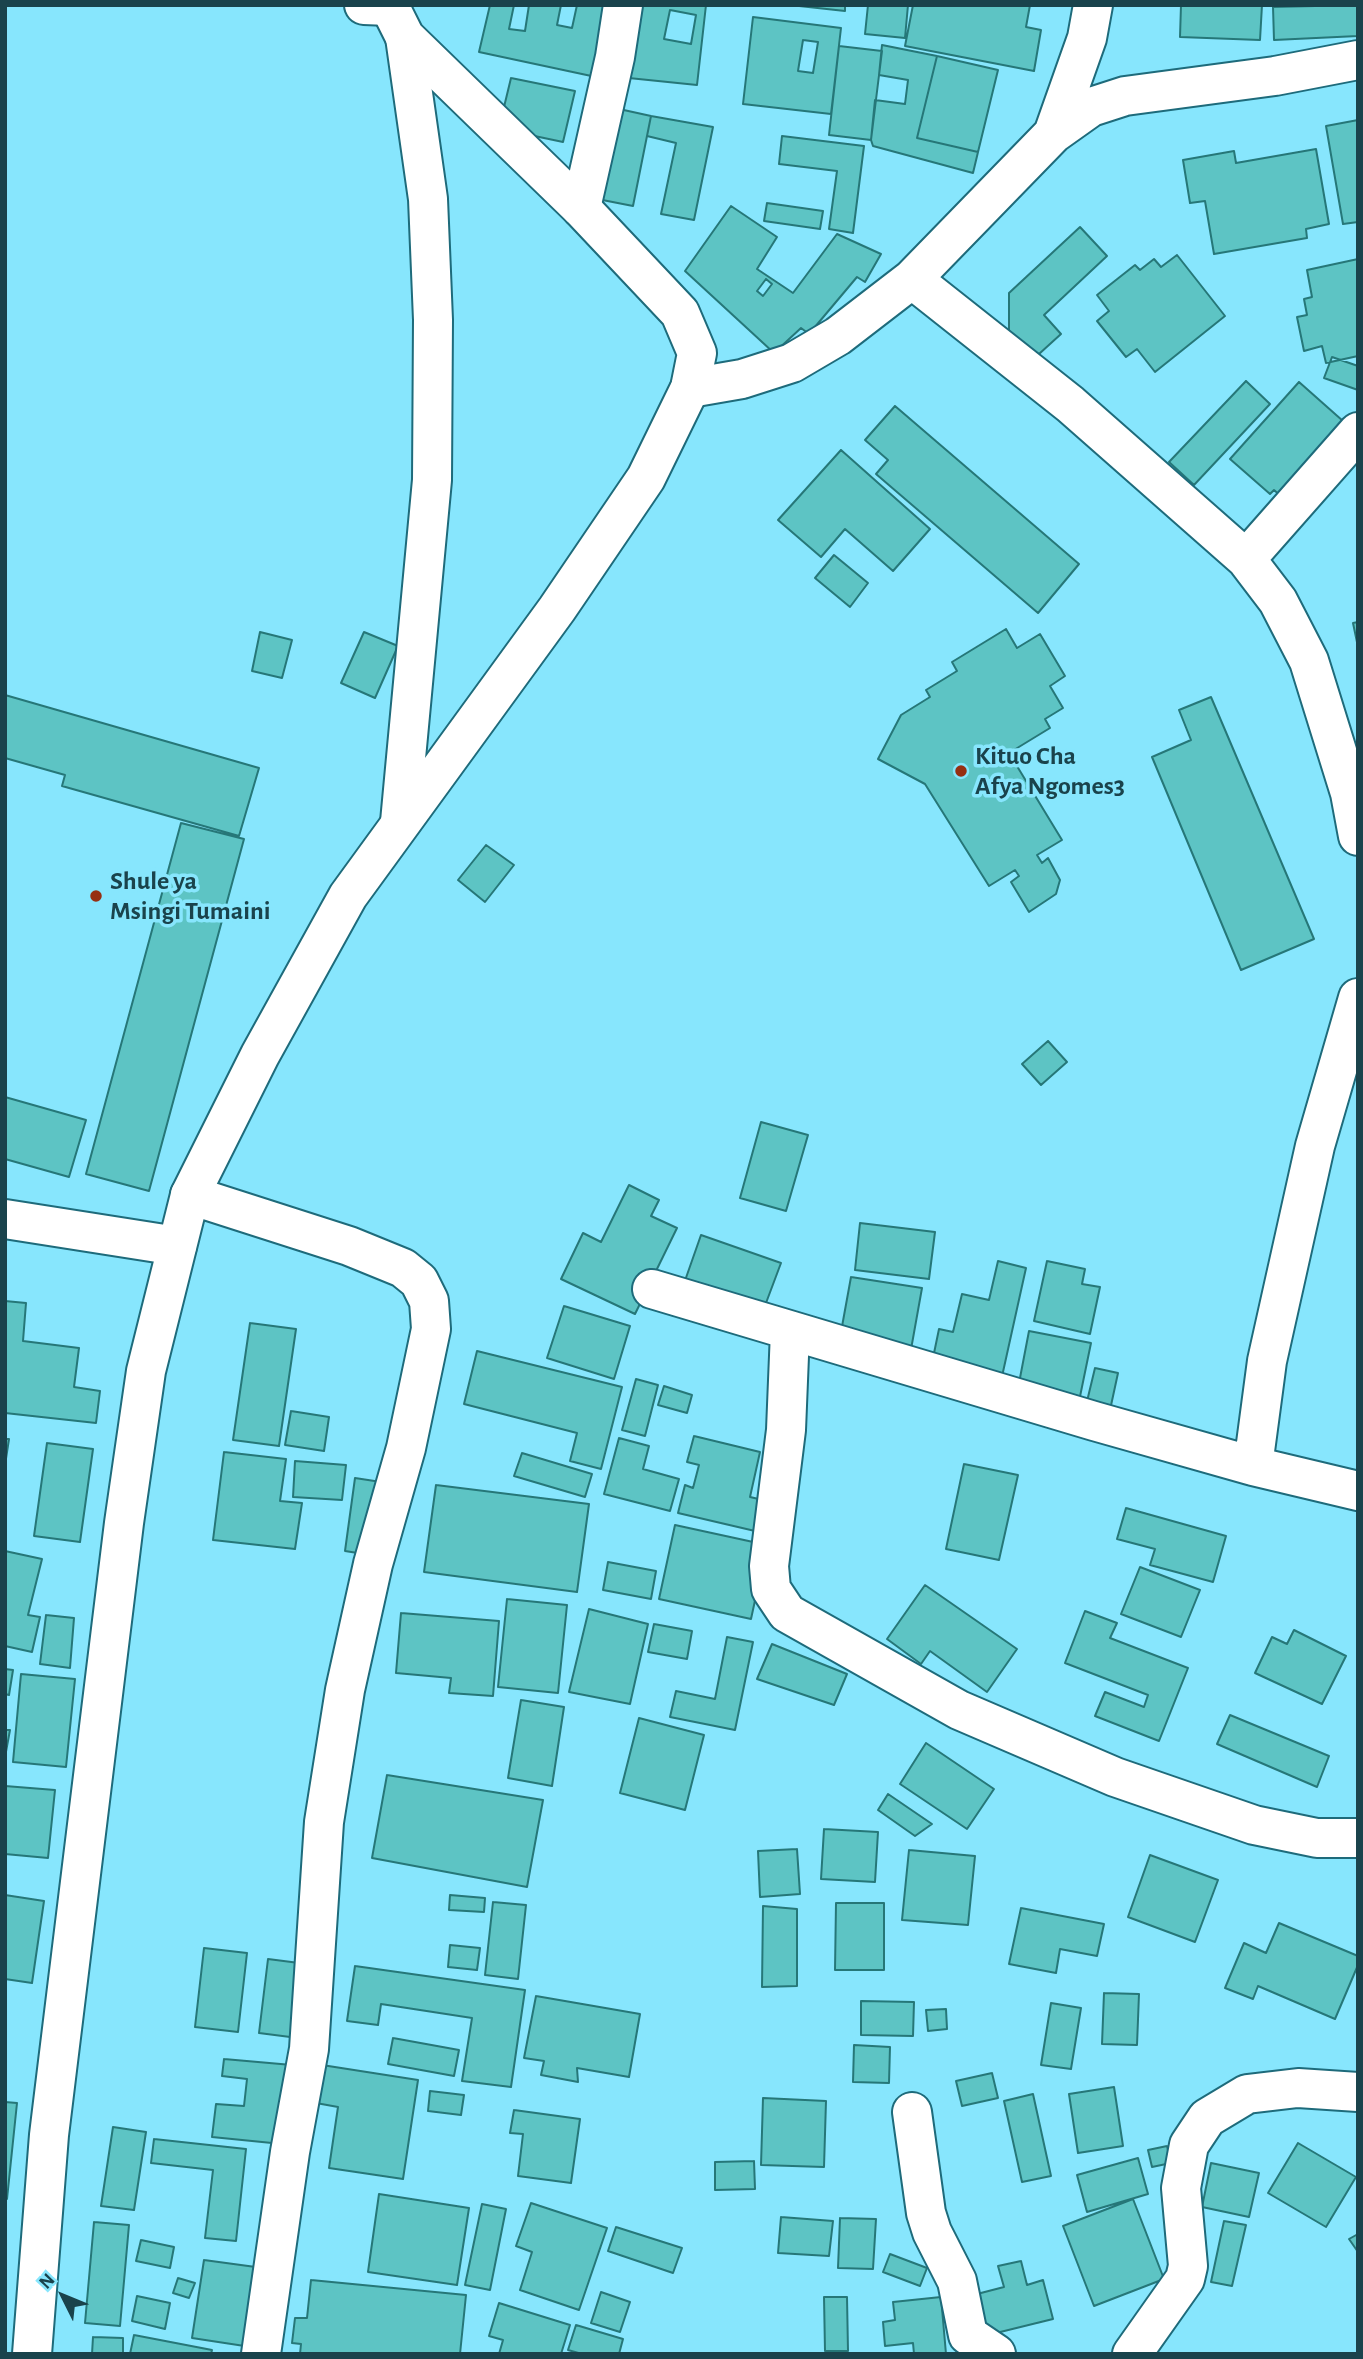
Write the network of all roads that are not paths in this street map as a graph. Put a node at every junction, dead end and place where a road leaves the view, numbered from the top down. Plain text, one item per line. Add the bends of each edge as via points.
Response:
1 (364, 5) edge
2 (623, 5) edge
3 (394, 16) edge
4 (1090, 22) edge
5 (1358, 60) edge
6 (1125, 96) junction
7 (1053, 134) junction
8 (581, 208) junction
9 (912, 279) junction
10 (690, 388) junction
11 (1358, 432) edge
12 (1246, 559) junction
13 (1354, 794) edge
14 (400, 822) junction
15 (1358, 836) edge
16 (1358, 998) edge
17 (190, 1195) junction
18 (5, 1219) edge
19 (177, 1246) junction
20 (652, 1289) dead end
21 (790, 1331) junction
22 (1253, 1466) junction
23 (1358, 1491) edge
24 (1358, 1838) edge
25 (1358, 2092) edge
26 (912, 2112) dead end
27 (32, 2354) edge
28 (261, 2354) edge
29 (996, 2354) edge
30 (1132, 2354) edge

1 - 3 street
2 - 8 street
3 - 8 street
3 - 14 street via 428,199 433,346 432,480
4 - 6 street
4 - 7 street
5 - 6 street
6 - 7 street via 1091,107
7 - 9 street
8 - 10 street via 680,313 697,353
9 - 10 street via 838,336 792,363 742,379
9 - 12 street via 1070,404
10 - 14 street via 646,478 557,609
11 - 12 street
12 - 13 street via 1278,601 1309,661
13 - 15 street
14 - 17 street via 348,896 260,1055
16 - 22 street via 1315,1146 1267,1361
17 - 19 street
17 - 28 street via 403,1268 419,1281 429,1301 431,1329 345,1690 324,1822 309,2049
18 - 19 street
19 - 27 street via 146,1371 124,1523 49,2135
20 - 21 street
21 - 22 street
21 - 24 street via 786,1430 769,1566 771,1589 787,1613 959,1710 1115,1777 1254,1825 1317,1838
22 - 23 street
25 - 30 street via 1298,2088 1247,2094 1208,2118 1189,2145 1181,2188 1188,2266 1185,2278
26 - 29 street via 932,2232 957,2281 968,2335

